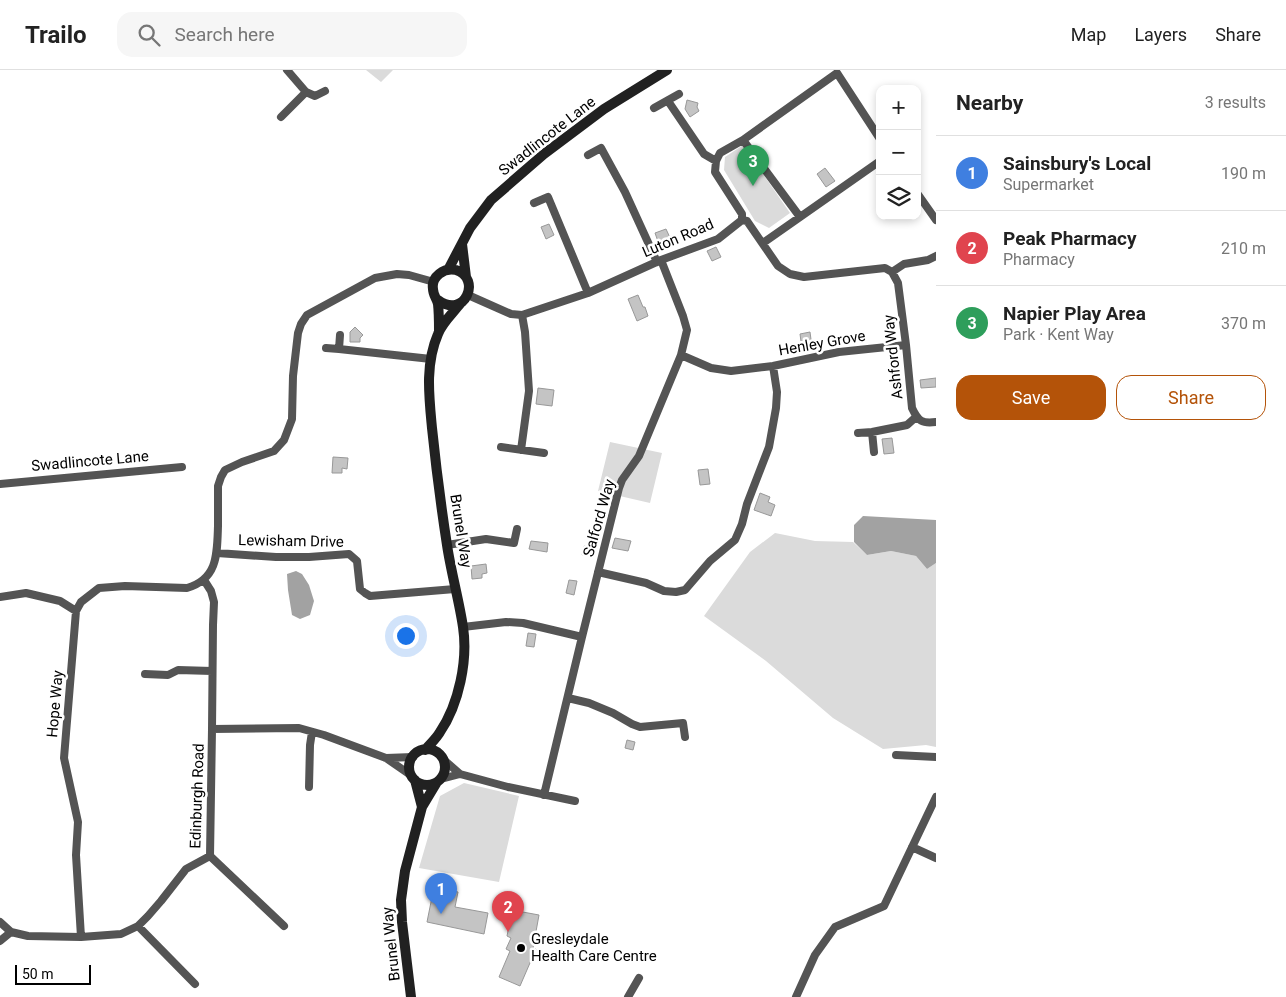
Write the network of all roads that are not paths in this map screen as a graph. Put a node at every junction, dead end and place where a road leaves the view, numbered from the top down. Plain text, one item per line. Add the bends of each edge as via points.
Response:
1 (287, 70) edge
2 (667, 70) edge
3 (836, 72) edge
4 (325, 91) dead end
5 (306, 92) junction
6 (679, 94) dead end
7 (668, 101) junction
8 (654, 108) dead end
9 (282, 117) dead end
10 (876, 133) edge
11 (743, 140) junction
12 (588, 155) dead end
13 (716, 161) junction
14 (876, 164) edge
15 (921, 199) edge
16 (534, 203) dead end
17 (800, 217) junction
18 (742, 220) junction
19 (936, 220) edge
20 (762, 243) junction
21 (462, 244) junction
22 (936, 256) edge
23 (659, 261) junction
24 (448, 270) junction
25 (892, 272) junction
26 (466, 277) junction
27 (434, 282) junction
28 (588, 292) junction
29 (468, 295) junction
30 (438, 300) junction
31 (460, 304) junction
32 (522, 315) junction
33 (439, 331) junction
34 (340, 335) dead end
35 (906, 345) junction
36 (326, 348) dead end
37 (339, 349) junction
38 (681, 355) junction
39 (431, 359) junction
40 (773, 366) junction
41 (916, 417) junction
42 (936, 422) edge
43 (872, 432) junction
44 (858, 433) dead end
45 (501, 447) dead end
46 (521, 450) junction
47 (874, 452) dead end
48 (544, 453) dead end
49 (182, 467) dead end
50 (0, 484) edge
51 (517, 529) dead end
52 (447, 545) junction
53 (217, 553) junction
54 (598, 572) junction
55 (204, 580) junction
56 (455, 589) junction
57 (0, 597) edge
58 (76, 611) junction
59 (463, 627) junction
60 (582, 637) junction
61 (212, 671) junction
62 (145, 674) dead end
63 (568, 698) junction
64 (212, 729) junction
65 (312, 732) junction
66 (440, 732) junction
67 (685, 737) dead end
68 (425, 750) junction
69 (896, 756) dead end
70 (413, 757) junction
71 (936, 757) edge
72 (386, 758) junction
73 (442, 758) junction
74 (460, 774) junction
75 (413, 778) junction
76 (439, 781) junction
77 (308, 787) dead end
78 (544, 795) junction
79 (936, 797) edge
80 (575, 801) dead end
81 (422, 807) junction
82 (912, 847) junction
83 (210, 856) junction
84 (936, 858) edge
85 (0, 922) edge
86 (138, 926) junction
87 (284, 926) dead end
88 (11, 932) junction
89 (81, 937) junction
90 (0, 941) edge
91 (639, 978) dead end
92 (195, 984) dead end
93 (412, 995) edge
94 (798, 996) edge
95 (628, 997) edge

1 - 5 street
2 - 21 street, Swadlincote Lane via 604,109 544,154 491,200
3 - 10 street
3 - 11 street
4 - 5 street via 315,96
5 - 9 street
6 - 7 street
7 - 8 street
7 - 13 street via 704,154
11 - 13 street via 720,153
11 - 17 street
12 - 23 street, Salford Way via 601,148
13 - 18 street via 715,172 742,214
14 - 17 street
15 - 19 street
16 - 28 street via 548,197
17 - 20 street
18 - 20 street via 747,221
18 - 23 street, Luton Road via 718,239
20 - 25 street via 778,266 797,276 885,268
21 - 24 street, Swadlincote Lane
21 - 26 street
22 - 25 street via 904,264
23 - 28 street, Luton Road
23 - 38 street, Salford Way via 687,330
24 - 26 street via 459,271
24 - 27 street via 438,275
25 - 35 street, Ashford Way via 898,283
26 - 29 street
27 - 30 street via 433,291
27 - 53 street via 397,274 375,278 307,315 298,333 292,419 284,440 274,451 225,470 221,477 218,486
28 - 32 street, Luton Road
29 - 31 street
29 - 32 street via 511,314
30 - 31 street via 444,305
30 - 33 street, Brunel Way
31 - 33 street, Brunel Way
32 - 46 street via 529,391
33 - 39 street, Brunel Way
34 - 37 street
35 - 40 street, Henley Grove via 839,352
35 - 41 street, Ashford Way via 912,408
36 - 37 street
37 - 39 street
38 - 40 street, Henley Grove via 711,368 731,371
38 - 54 street, Salford Way via 639,456 622,480
39 - 52 street, Brunel Way via 428,390
40 - 54 street via 777,392 769,447 735,540 710,561 685,590 664,591 646,583
41 - 42 street, Ashford Way via 926,423
41 - 43 street via 907,425
43 - 44 street
43 - 47 street
45 - 46 street
46 - 48 street
49 - 50 street, Swadlincote Lane
51 - 52 street via 514,543 486,539
52 - 56 street, Brunel Way
53 - 55 street
53 - 56 street, Lewisham Drive via 301,557 349,554 357,561 360,589 370,596
54 - 60 street, Salford Way
55 - 58 street via 187,588 99,588 81,602
55 - 61 street, Edinburgh Road via 214,602
56 - 59 street, Brunel Way
57 - 58 street via 26,593 60,601
58 - 89 street, Hope Way via 64,758 78,822 76,855
59 - 60 street via 523,623
59 - 66 street, Brunel Way via 461,679
60 - 63 street, Salford Way
61 - 62 street via 178,670 168,675
61 - 64 street, Edinburgh Road
63 - 67 street via 614,712 640,727 683,723
63 - 78 street, Salford Way
64 - 65 street via 299,728
64 - 83 street, Edinburgh Road
65 - 72 street
65 - 77 street
66 - 68 street, Brunel Way
66 - 73 street, Brunel Way
68 - 70 street
68 - 73 street via 436,752
69 - 71 street
70 - 72 street
70 - 75 street via 410,770
72 - 75 street
73 - 74 street
73 - 76 street via 445,771
74 - 76 street
74 - 78 street
75 - 76 street via 426,785
75 - 81 street
76 - 81 street, Brunel Way
78 - 80 street
79 - 82 street
81 - 93 street, Brunel Way via 404,871 401,900
82 - 84 street
82 - 94 street via 884,906 835,927 815,955
83 - 86 street, Edinburgh Road via 186,869
83 - 87 street
85 - 88 street
86 - 89 street, Edinburgh Road via 121,934
86 - 92 street
88 - 89 street, Edinburgh Road via 28,936
88 - 90 street
91 - 95 street

